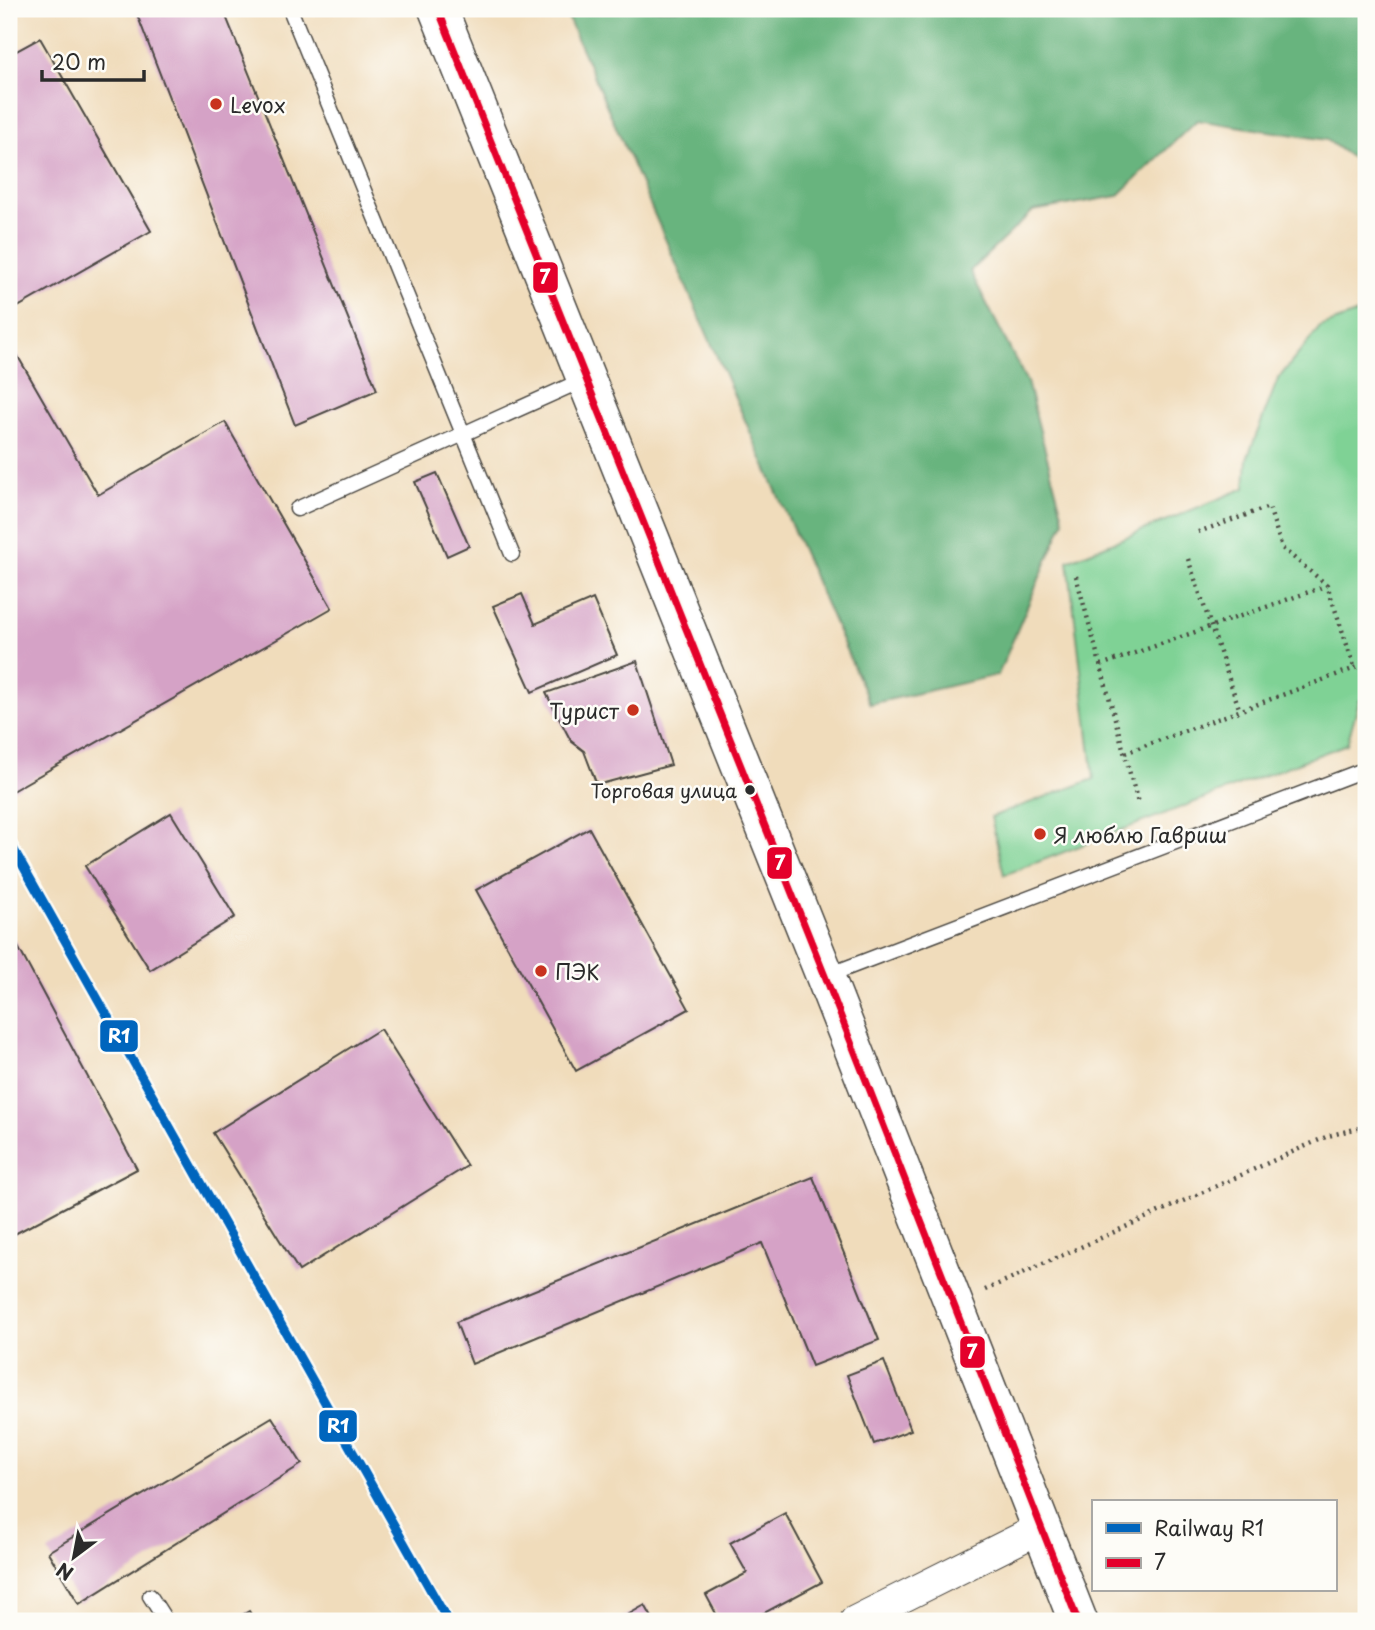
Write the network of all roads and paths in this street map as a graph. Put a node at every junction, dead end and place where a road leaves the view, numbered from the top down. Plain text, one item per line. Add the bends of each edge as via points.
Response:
1 (290, 9) edge
2 (438, 9) edge
3 (586, 378) junction
4 (463, 434) junction
5 (297, 509) dead end
6 (1198, 532) dead end
7 (512, 554) dead end
8 (1188, 559) dead end
9 (1076, 576) dead end
10 (1327, 585) junction
11 (1211, 626) junction
12 (1366, 664) edge
13 (1101, 666) junction
14 (1355, 668) junction
15 (1240, 710) junction
16 (1125, 753) junction
17 (1366, 769) edge
18 (1138, 803) dead end
19 (824, 976) junction
20 (1366, 1126) edge
21 (953, 1304) junction
22 (1041, 1528) junction
23 (150, 1596) dead end
24 (166, 1621) edge
25 (855, 1621) edge
26 (1078, 1621) edge

1 - 4 lane
2 - 3 highway
3 - 4 lane
3 - 19 highway
4 - 5 lane
4 - 7 lane
6 - 10 path via 1269,508 1282,548
8 - 11 path
9 - 13 path
10 - 11 path
10 - 14 path
11 - 13 path
11 - 15 path
12 - 14 path
13 - 16 path
14 - 15 path
15 - 16 path
16 - 18 path
17 - 19 lane
19 - 21 highway
20 - 21 path via 1328,1136
21 - 22 highway
22 - 25 street
22 - 26 highway
23 - 24 lane

